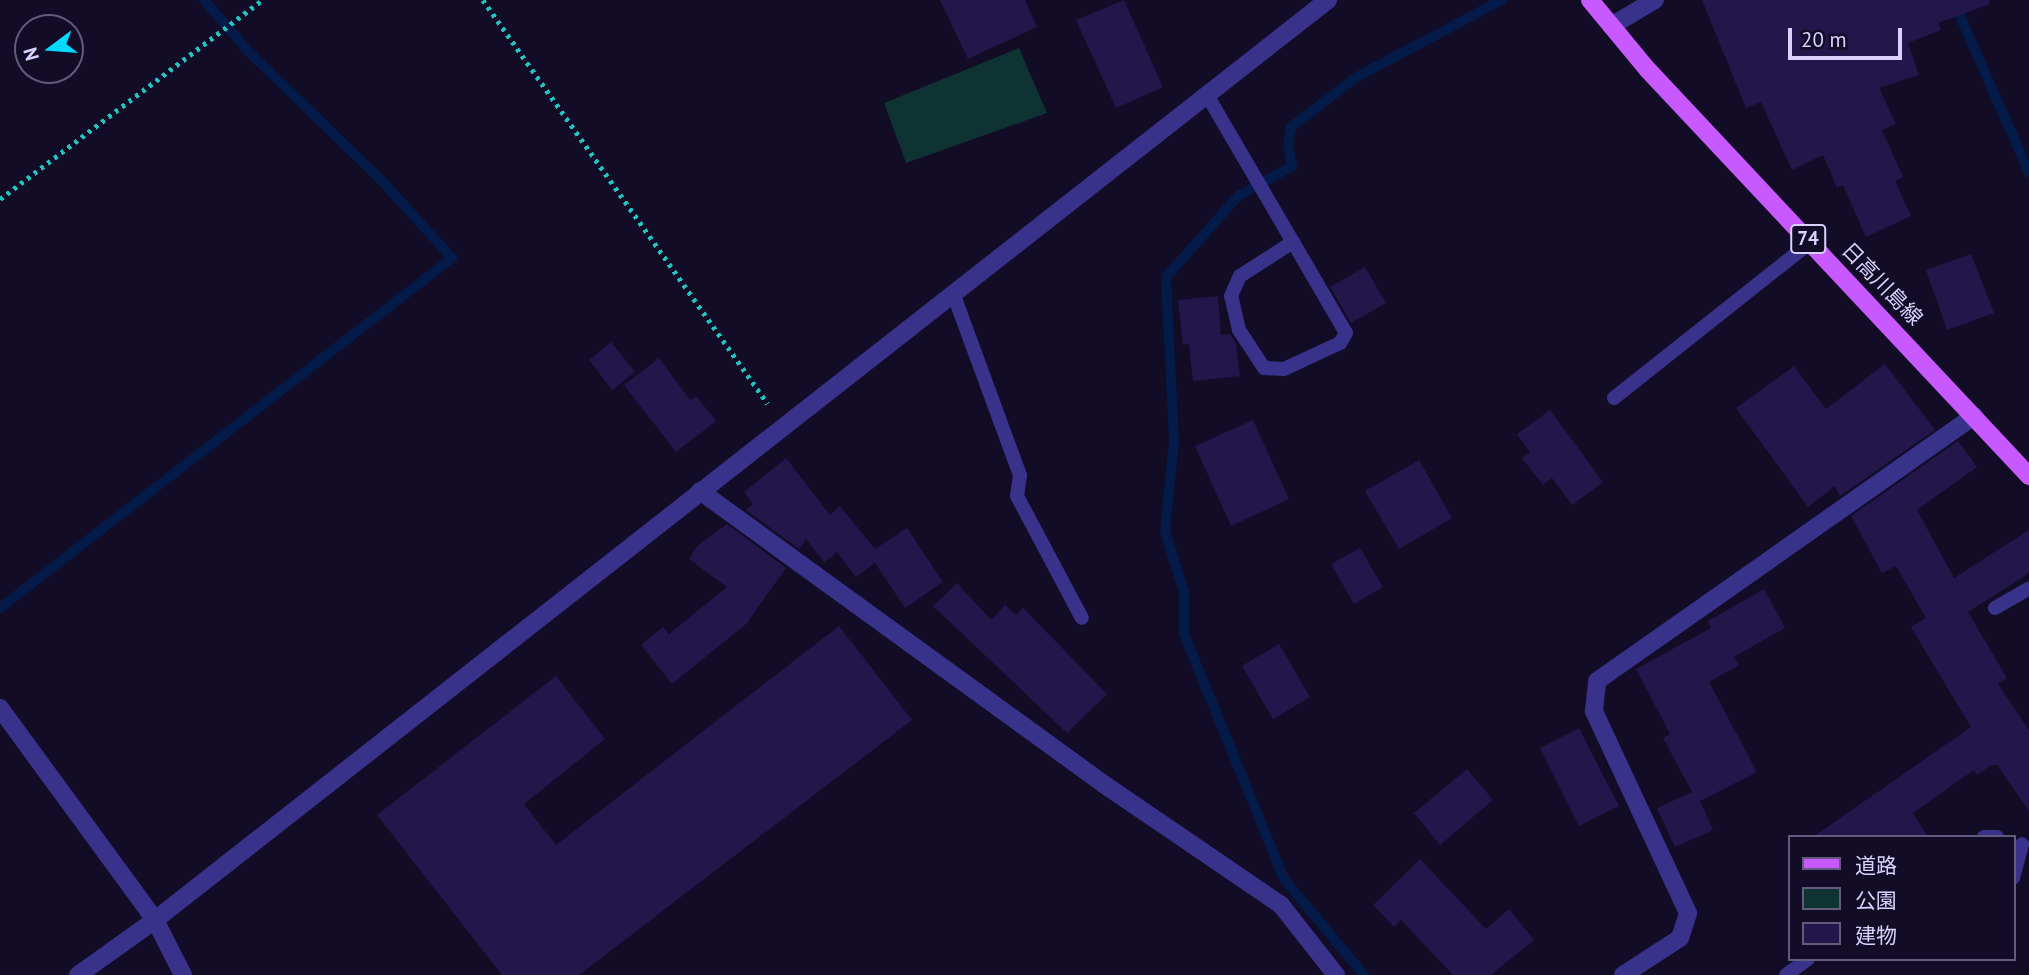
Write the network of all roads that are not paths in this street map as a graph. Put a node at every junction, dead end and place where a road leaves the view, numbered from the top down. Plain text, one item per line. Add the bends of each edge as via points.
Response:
1 (1328, 0) edge
2 (1590, 0) edge
3 (1655, 0) edge
4 (1611, 26) junction
5 (1207, 95) junction
6 (1293, 242) junction
7 (1811, 242) junction
8 (953, 293) junction
9 (1614, 398) dead end
10 (1974, 416) junction
11 (2029, 476) edge
12 (700, 491) junction
13 (2029, 588) edge
14 (1995, 608) dead end
15 (1082, 618) dead end
16 (0, 708) edge
17 (2021, 841) edge
18 (2015, 869) edge
19 (155, 920) junction
20 (1805, 961) edge
21 (78, 975) edge
22 (183, 975) edge
23 (1336, 975) edge
24 (1623, 975) edge
25 (1786, 975) edge

1 - 5 street
2 - 4 main road, 日高川島線 / 74
3 - 4 street
4 - 7 main road, 日高川島線 / 74
5 - 6 lane
5 - 8 street
6 - 6 lane via 1240,276 1231,296 1239,330 1264,368 1284,369 1340,343 1346,333
7 - 9 lane
7 - 10 main road, 日高川島線 / 74
8 - 12 street
8 - 15 lane via 1020,475 1017,496
10 - 11 main road, 日高川島線 / 74
10 - 24 street via 1597,681 1594,711 1688,913 1680,938
12 - 19 street
12 - 23 street via 1105,785 1281,905
13 - 14 lane
16 - 19 street
17 - 18 lane
19 - 21 street
19 - 22 street
20 - 25 lane

